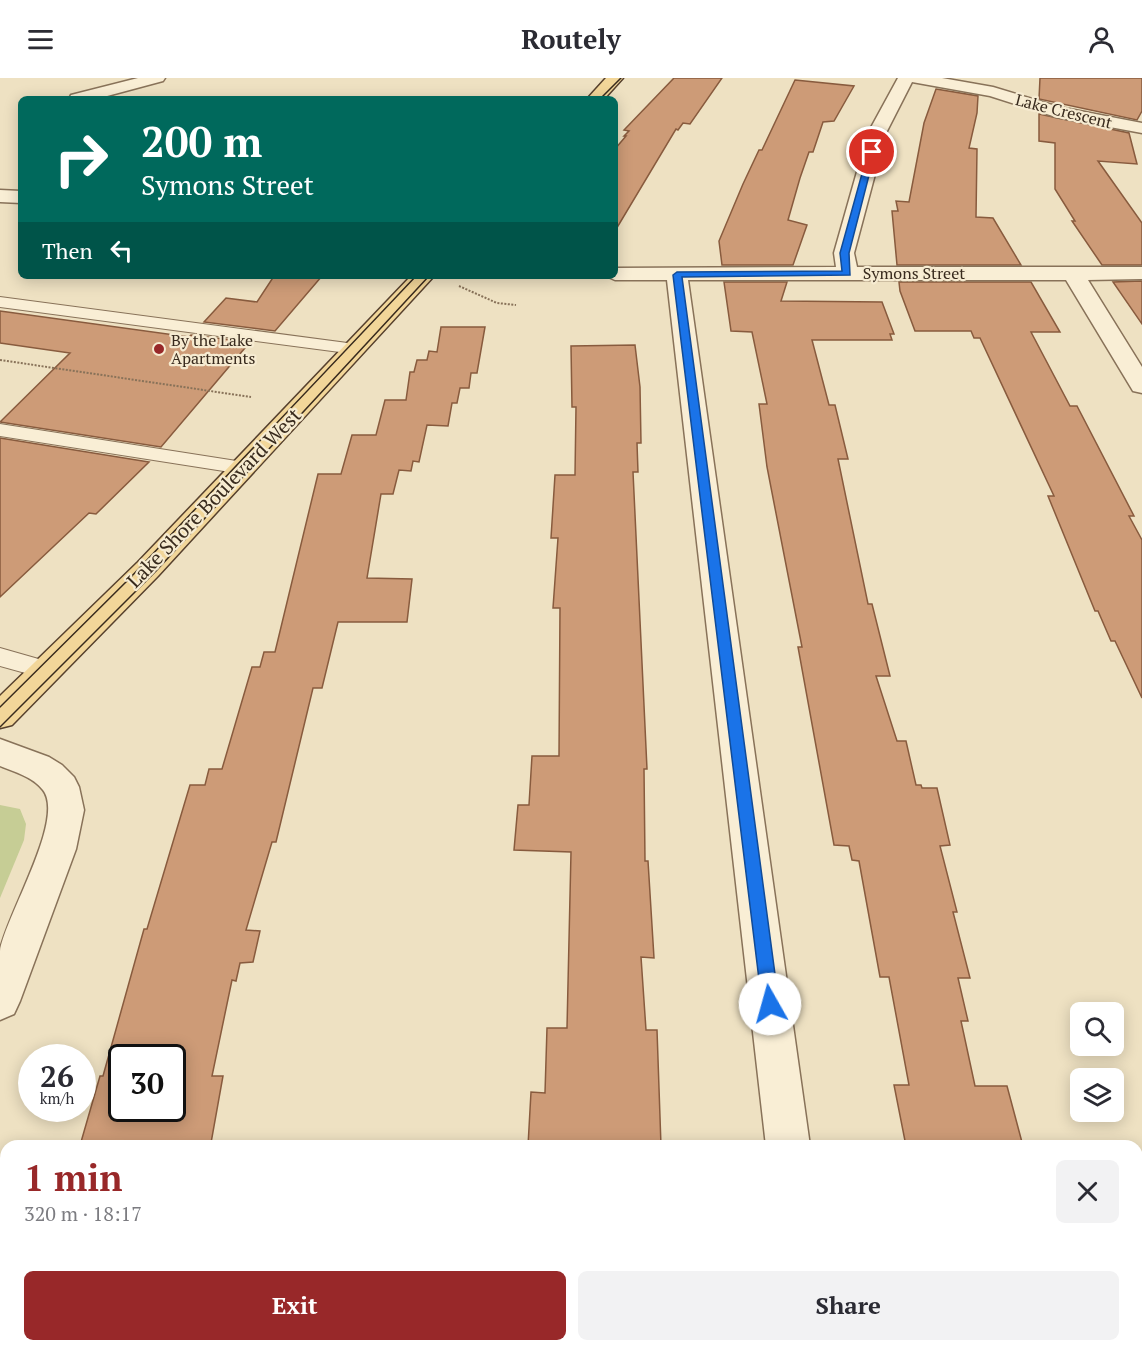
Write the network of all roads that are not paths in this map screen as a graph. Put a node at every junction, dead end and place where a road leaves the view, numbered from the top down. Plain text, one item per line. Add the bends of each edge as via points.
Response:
1 (157, 78) edge
2 (615, 78) edge
3 (906, 78) edge
4 (915, 78) edge
5 (88, 96) edge
6 (598, 96) edge
7 (1142, 128) edge
8 (0, 196) edge
9 (18, 197) edge
10 (847, 273) junction
11 (1073, 273) junction
12 (1142, 273) edge
13 (618, 274) edge
14 (677, 275) junction
15 (420, 279) edge
16 (0, 302) edge
17 (355, 349) junction
18 (1142, 386) edge
19 (0, 430) edge
20 (0, 447) edge
21 (236, 475) junction
22 (0, 657) edge
23 (47, 670) junction
24 (0, 716) edge
25 (0, 752) edge
26 (0, 1001) edge
27 (787, 1140) edge

1 - 5 street
2 - 6 main road
3 - 10 street via 877,133 844,253
4 - 7 street, Lake Crescent via 993,92 1056,112
8 - 9 street
10 - 11 street, Symons Street
10 - 14 street, Symons Street
11 - 12 street, Symons Street
11 - 18 street
13 - 14 street, Symons Street
14 - 27 street
15 - 17 main road, Lake Shore Boulevard West
16 - 17 lane
17 - 21 main road, Lake Shore Boulevard West
19 - 21 lane
20 - 21 lane
21 - 23 main road, Lake Shore Boulevard West
22 - 23 lane
23 - 24 main road, Lake Shore Boulevard West
25 - 26 street via 50,775 62,787 66,810 58,849

